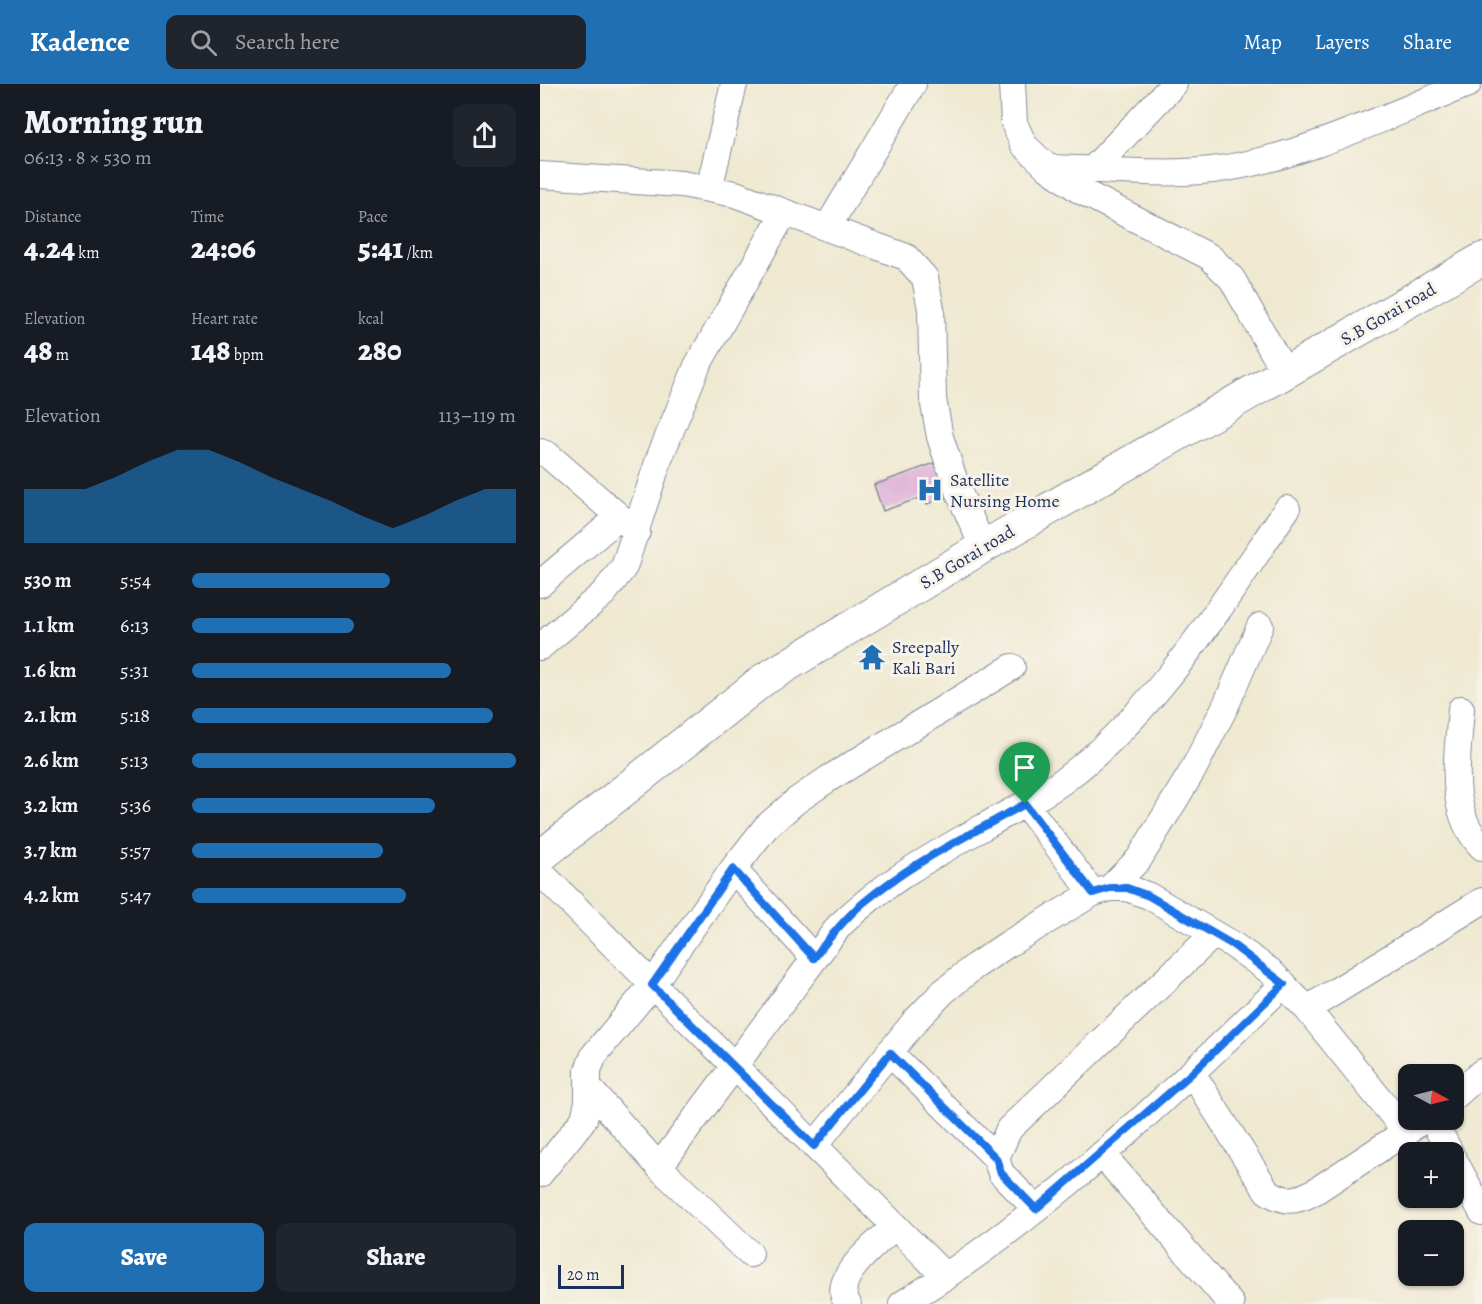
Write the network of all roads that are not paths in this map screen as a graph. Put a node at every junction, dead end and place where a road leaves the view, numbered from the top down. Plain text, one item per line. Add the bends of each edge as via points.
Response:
1 (734, 84) edge
2 (913, 84) edge
3 (1012, 84) edge
4 (1174, 84) edge
5 (1468, 84) edge
6 (1048, 168) junction
7 (1093, 169) junction
8 (540, 174) edge
9 (709, 189) junction
10 (784, 213) junction
11 (827, 228) junction
12 (1482, 259) edge
13 (1285, 373) junction
14 (540, 452) edge
15 (1287, 509) dead end
16 (628, 525) junction
17 (983, 547) junction
18 (540, 584) edge
19 (1260, 626) dead end
20 (540, 647) edge
21 (1012, 667) dead end
22 (1461, 709) dead end
23 (1025, 804) junction
24 (1482, 847) edge
25 (540, 857) edge
26 (733, 869) junction
27 (540, 872) edge
28 (1102, 890) junction
29 (1482, 901) edge
30 (1214, 934) junction
31 (814, 958) junction
32 (1284, 984) junction
33 (652, 985) junction
34 (1307, 1009) junction
35 (890, 1053) junction
36 (736, 1068) junction
37 (1482, 1072) edge
38 (1192, 1073) junction
39 (589, 1088) junction
40 (1464, 1088) edge
41 (1398, 1107) edge
42 (1410, 1130) edge
43 (814, 1146) junction
44 (1102, 1154) junction
45 (996, 1158) junction
46 (659, 1167) junction
47 (540, 1174) edge
48 (1464, 1175) edge
49 (1478, 1195) edge
50 (1036, 1209) junction
51 (895, 1226) junction
52 (750, 1254) dead end
53 (946, 1277) junction
54 (848, 1304) edge
55 (902, 1304) edge
56 (1231, 1304) edge

1 - 9 street
2 - 11 street
3 - 6 street via 1014,123 1024,145
4 - 7 street
5 - 7 street via 1293,151 1255,161 1213,170
6 - 7 street
6 - 13 street via 1079,190 1210,257 1232,279
8 - 9 street
9 - 10 street via 735,194
10 - 11 street
10 - 16 street via 697,366
11 - 17 street via 906,257 925,278 931,309 933,399 940,437
12 - 13 street, S.B Gorai road
13 - 17 street, S.B Gorai road
14 - 16 street
15 - 23 street via 1157,690 1117,733 1063,781
16 - 18 street
16 - 20 street via 624,567 604,593
17 - 25 street, S.B Gorai road via 763,680
19 - 28 street via 1231,696 1193,770 1139,859
21 - 26 street via 796,801 766,827
22 - 24 street via 1458,804 1465,824
23 - 28 street
23 - 31 street via 885,885 839,926
26 - 31 street
26 - 33 street
27 - 33 street
28 - 30 street via 1127,888 1149,896
28 - 35 street via 975,966 943,992
29 - 34 street
30 - 32 street
30 - 45 street via 1009,1129
31 - 36 street
32 - 34 street
32 - 38 street
33 - 36 street
33 - 39 street via 594,1054 588,1070
34 - 41 street
35 - 43 street
35 - 45 street
36 - 43 street
36 - 46 street
37 - 40 street
38 - 42 street via 1267,1191 1283,1201 1298,1200 1314,1192
38 - 44 street
39 - 46 street
39 - 47 street via 584,1119
43 - 51 street
44 - 50 street
44 - 56 street
45 - 50 street via 1001,1173
46 - 52 street
48 - 49 street
50 - 53 street
51 - 53 street
51 - 54 street via 845,1277 842,1289
53 - 55 street

